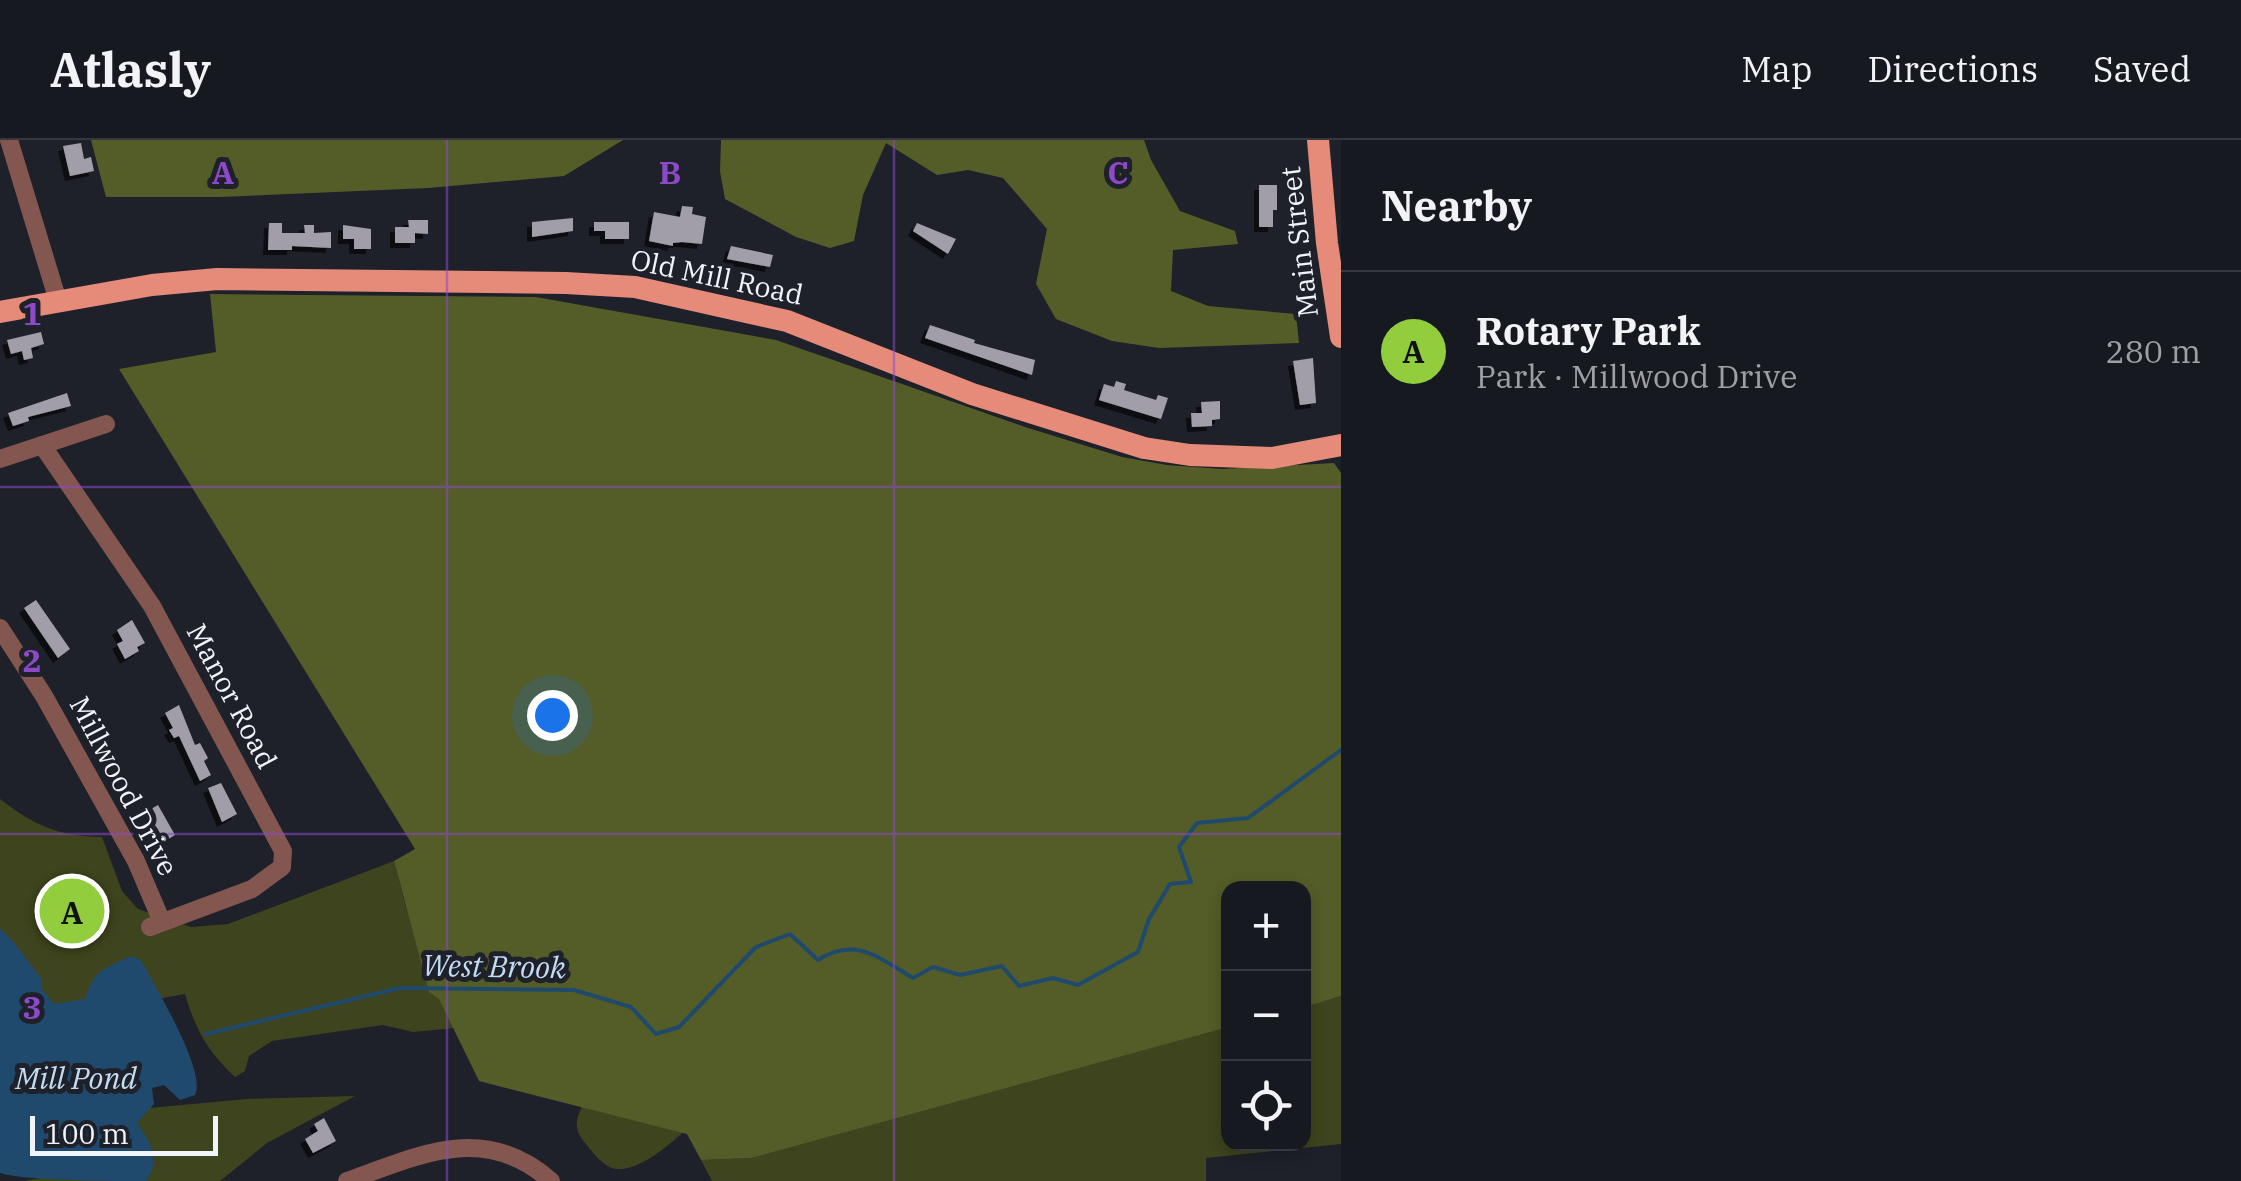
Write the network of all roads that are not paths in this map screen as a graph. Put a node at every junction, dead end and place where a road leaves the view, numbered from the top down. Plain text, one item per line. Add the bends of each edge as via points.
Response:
1 (9, 140) edge
2 (1318, 140) edge
3 (58, 301) junction
4 (0, 312) edge
5 (1341, 337) edge
6 (106, 424) dead end
7 (1341, 445) edge
8 (42, 446) junction
9 (0, 459) edge
10 (0, 628) edge
11 (156, 924) joint
12 (347, 1181) edge
13 (551, 1181) edge

1 - 3 street
2 - 5 main road, Main Street
3 - 4 main road, Old Mill Road
3 - 7 main road, Old Mill Road via 230,278 635,287 804,326 972,394 1144,448 1272,458
6 - 8 street
8 - 9 street
8 - 11 street, Manor Road via 152,606 283,851 282,868 266,881
10 - 11 street, Millwood Drive via 136,861
12 - 13 street via 456,1146 512,1155

